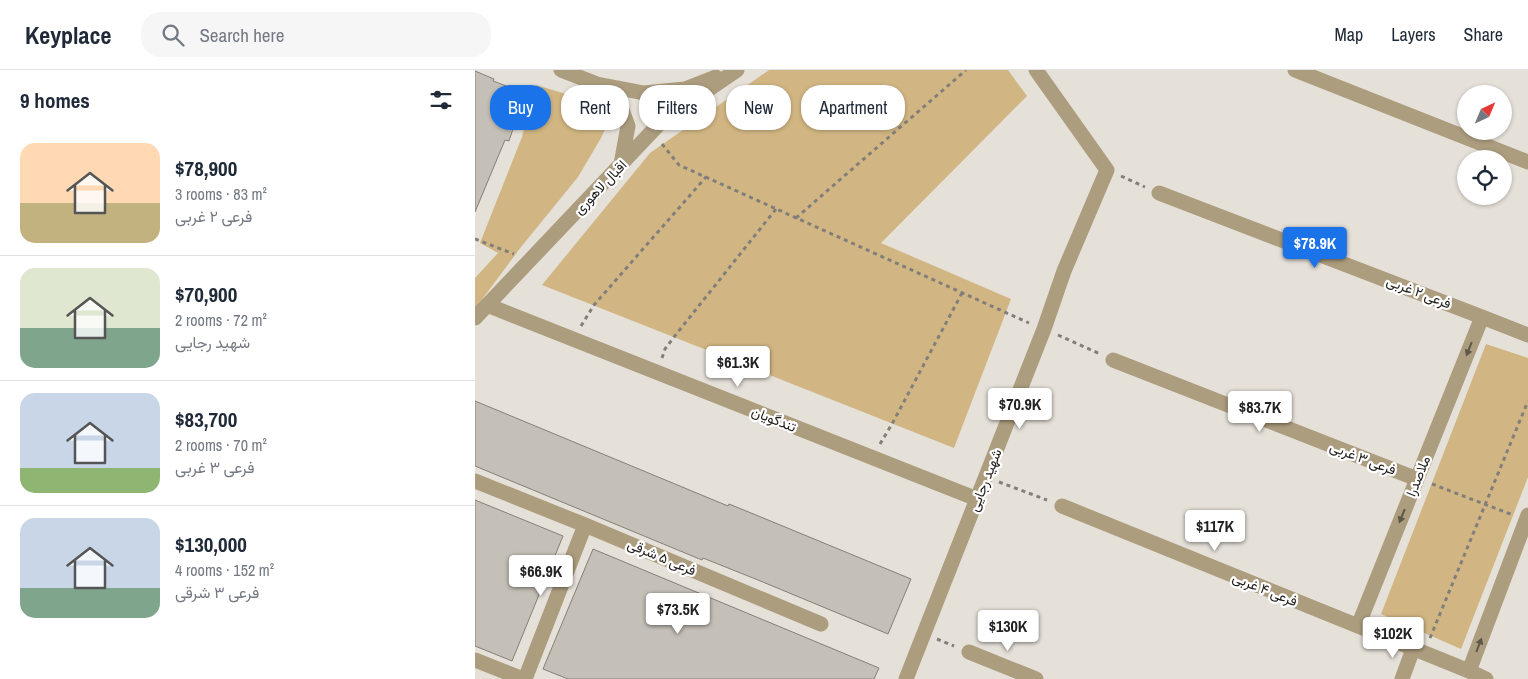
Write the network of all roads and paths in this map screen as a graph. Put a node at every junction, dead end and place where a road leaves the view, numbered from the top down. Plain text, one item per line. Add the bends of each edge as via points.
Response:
1 (561, 70) edge
2 (737, 70) edge
3 (967, 70) edge
4 (1036, 70) edge
5 (1295, 70) edge
6 (600, 77) edge
7 (663, 144) dead end
8 (1528, 162) edge
9 (621, 164) junction
10 (1107, 170) junction
11 (706, 177) junction
12 (1159, 193) joint
13 (776, 209) junction
14 (796, 218) junction
15 (475, 238) edge
16 (530, 260) junction
17 (963, 293) junction
18 (487, 305) junction
19 (1482, 317) junction
20 (475, 318) edge
21 (1044, 329) junction
22 (1528, 335) edge
23 (573, 339) junction
24 (1113, 360) joint
25 (657, 372) junction
26 (1528, 401) edge
27 (871, 457) junction
28 (986, 477) junction
29 (1417, 479) junction
30 (475, 481) edge
31 (977, 499) junction
32 (1485, 504) junction
33 (1062, 506) joint
34 (1527, 518) edge
35 (585, 525) junction
36 (821, 624) dead end
37 (1358, 626) junction
38 (924, 634) junction
39 (1418, 651) junction
40 (969, 652) joint
41 (475, 660) edge
42 (1469, 672) junction
43 (524, 679) edge
44 (907, 679) edge
45 (1036, 679) edge
46 (1402, 679) edge
47 (1486, 679) edge

1 - 6 street
2 - 6 street via 685,89 644,94
2 - 9 street, اقبال لاهوری via 661,122
3 - 14 path
4 - 10 street
5 - 8 street
6 - 9 street via 621,107 628,126
7 - 11 path via 679,165
9 - 16 street, اقبال لاهوری
10 - 12 path
10 - 21 street, شهید رجایی via 1064,271
11 - 13 path
11 - 23 path via 594,305
12 - 19 street, فرعی ۲ غربی
13 - 14 path
13 - 25 path via 673,337
14 - 17 path
15 - 16 path
16 - 18 street, اقبال لاهوری
17 - 21 path
17 - 27 path
18 - 20 street, اقبال لاهوری
18 - 23 street, تندگویان
19 - 22 street
19 -> 29 street, ملاصدرا
21 - 24 path
21 - 28 street, شهید رجایی
23 - 25 street, تندگویان
24 - 29 street, فرعی ۳ غربی
25 - 27 street, تندگویان
26 - 32 path
27 - 31 street, تندگویان
28 - 31 street, شهید رجایی
28 - 33 path
29 - 32 path
29 -> 37 street, ملاصدرا
30 - 35 street, فرعی ۵ شرقی
31 - 38 street, شهید رجایی
32 - 34 path
32 - 39 path
33 - 37 street, فرعی ۴ غربی
42 -> 34 street
35 - 36 street, فرعی ۵ شرقی
35 - 43 street
37 - 39 street
38 - 40 path
38 - 44 street, شهید رجایی
39 - 42 street
39 - 46 street
40 - 45 street
41 - 43 street
42 - 47 street

